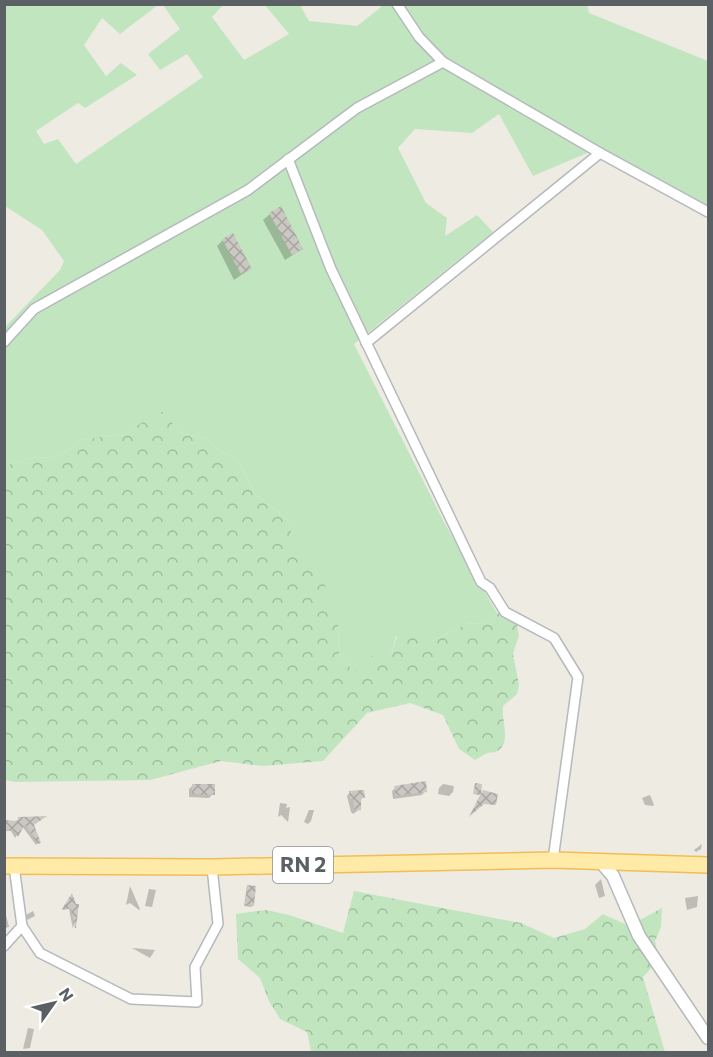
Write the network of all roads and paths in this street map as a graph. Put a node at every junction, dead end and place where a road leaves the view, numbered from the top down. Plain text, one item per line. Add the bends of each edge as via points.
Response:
1 (397, 4) edge
2 (443, 62) junction
3 (600, 153) junction
4 (288, 159) junction
5 (708, 212) edge
6 (4, 342) edge
7 (366, 343) junction
8 (553, 860) junction
9 (601, 862) junction
10 (708, 865) edge
11 (9, 866) edge
12 (212, 867) junction
13 (22, 926) junction
14 (4, 946) edge
15 (708, 1038) edge

1 - 2 street via 419,37
2 - 3 street
2 - 4 street via 357,108
3 - 5 street
3 - 7 street
4 - 6 street via 248,190 34,309
4 - 7 street via 331,269
7 - 8 street via 481,582 490,588 505,612 554,638 578,677
8 - 9 main road, RN 2
8 - 12 main road, RN 2
9 - 10 main road, RN 2
9 - 15 street via 613,876 639,936
11 - 12 main road, RN 2
11 - 13 street
12 - 13 street via 218,924 195,967 197,1002 131,999 40,953
13 - 14 street

